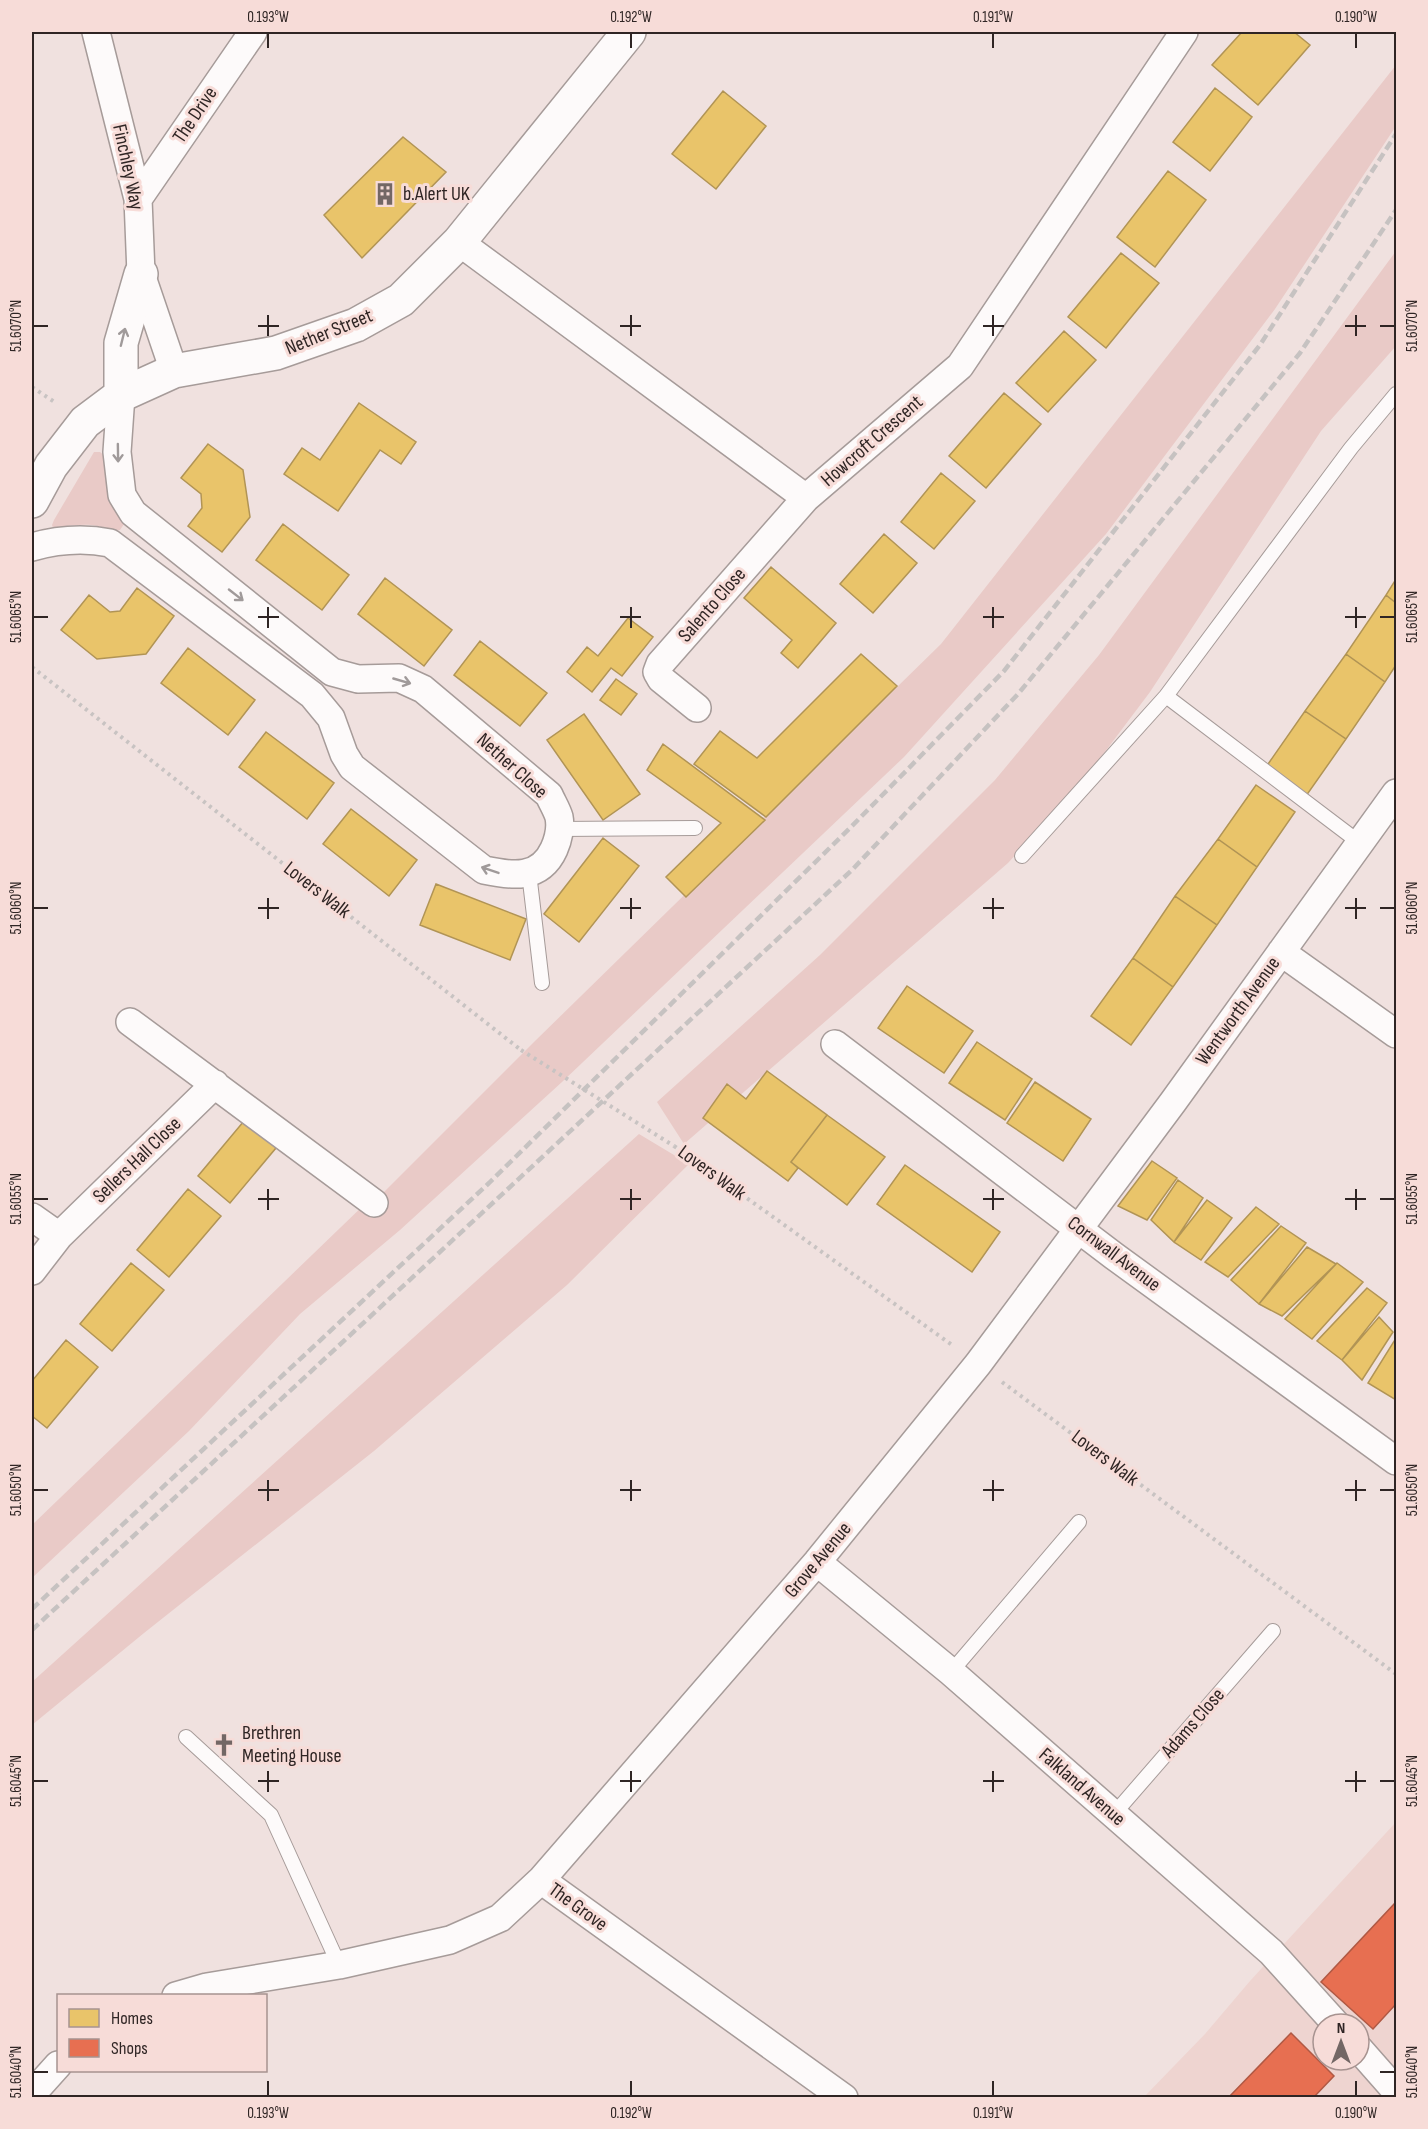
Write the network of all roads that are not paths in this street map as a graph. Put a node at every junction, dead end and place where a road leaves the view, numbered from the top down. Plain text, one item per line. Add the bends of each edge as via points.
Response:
1 (96, 32) edge
2 (253, 32) edge
3 (630, 32) edge
4 (1184, 32) edge
5 (138, 199) junction
6 (459, 242) junction
7 (141, 274) junction
8 (174, 371) junction
9 (1396, 394) edge
10 (121, 395) junction
11 (806, 498) junction
12 (32, 501) edge
13 (32, 547) edge
14 (1166, 696) junction
15 (697, 708) dead end
16 (1396, 793) edge
17 (695, 828) dead end
18 (559, 830) junction
19 (1360, 843) junction
20 (1022, 856) dead end
21 (529, 873) junction
22 (1281, 952) junction
23 (542, 982) dead end
24 (130, 1022) dead end
25 (1396, 1034) edge
26 (835, 1044) dead end
27 (215, 1084) junction
28 (374, 1203) dead end
29 (32, 1217) edge
30 (1078, 1228) junction
31 (59, 1236) junction
32 (32, 1271) edge
33 (1396, 1461) edge
34 (1079, 1522) dead end
35 (817, 1562) junction
36 (1273, 1631) dead end
37 (951, 1672) junction
38 (186, 1737) dead end
39 (1114, 1814) junction
40 (541, 1880) junction
41 (339, 1965) junction
42 (180, 1994) edge
43 (1325, 2012) edge
44 (1371, 2063) edge
45 (57, 2066) edge
46 (1396, 2091) edge
47 (32, 2094) edge
48 (844, 2097) edge

1 - 5 street, Finchley Way
2 - 5 street, The Drive
3 - 6 street, Nether Street
4 - 11 street, Howcroft Crescent via 960,366
5 - 7 street, Finchley Way
6 - 8 street, Nether Street via 401,300 356,325 276,353
6 - 11 street, Howcroft Crescent
7 - 8 street, Finchley Way
10 -> 7 street via 120,343
8 - 10 street, Nether Street
9 - 14 lane via 1351,448
10 - 12 street, Nether Street via 85,422 51,466
10 -> 18 street, Nether Close via 117,452 120,484 133,513 332,672 358,679 399,678 423,689 549,795 560,818
11 - 15 street, Salento Close via 660,664 657,672 661,679
21 -> 13 street via 507,875 484,870 352,767 331,718 312,695 110,543 91,539
14 - 19 lane
14 - 20 lane
16 - 19 street, Wentworth Avenue
17 - 18 lane
18 - 21 street via 549,861
19 - 22 street, Wentworth Avenue
21 - 23 lane
22 - 25 street
22 - 30 street, Wentworth Avenue
24 - 27 street
26 - 30 street, Cornwall Avenue
27 - 28 street
27 - 31 street, Sellers Hall Close
29 - 31 street
30 - 33 street, Cornwall Avenue
30 - 35 street, Grove Avenue via 978,1364
31 - 32 street, Sellers Hall Close
34 - 37 lane
35 - 37 street, Falkland Avenue
35 - 40 street, Grove Avenue
36 - 39 lane, Adams Close
37 - 39 street, Falkland Avenue
38 - 41 lane via 271,1815
39 - 43 street, Falkland Avenue via 1271,1952
40 - 41 street, The Grove via 500,1918 450,1940
40 - 48 street, The Grove
41 - 42 street, The Grove
44 - 46 street
45 - 47 street

